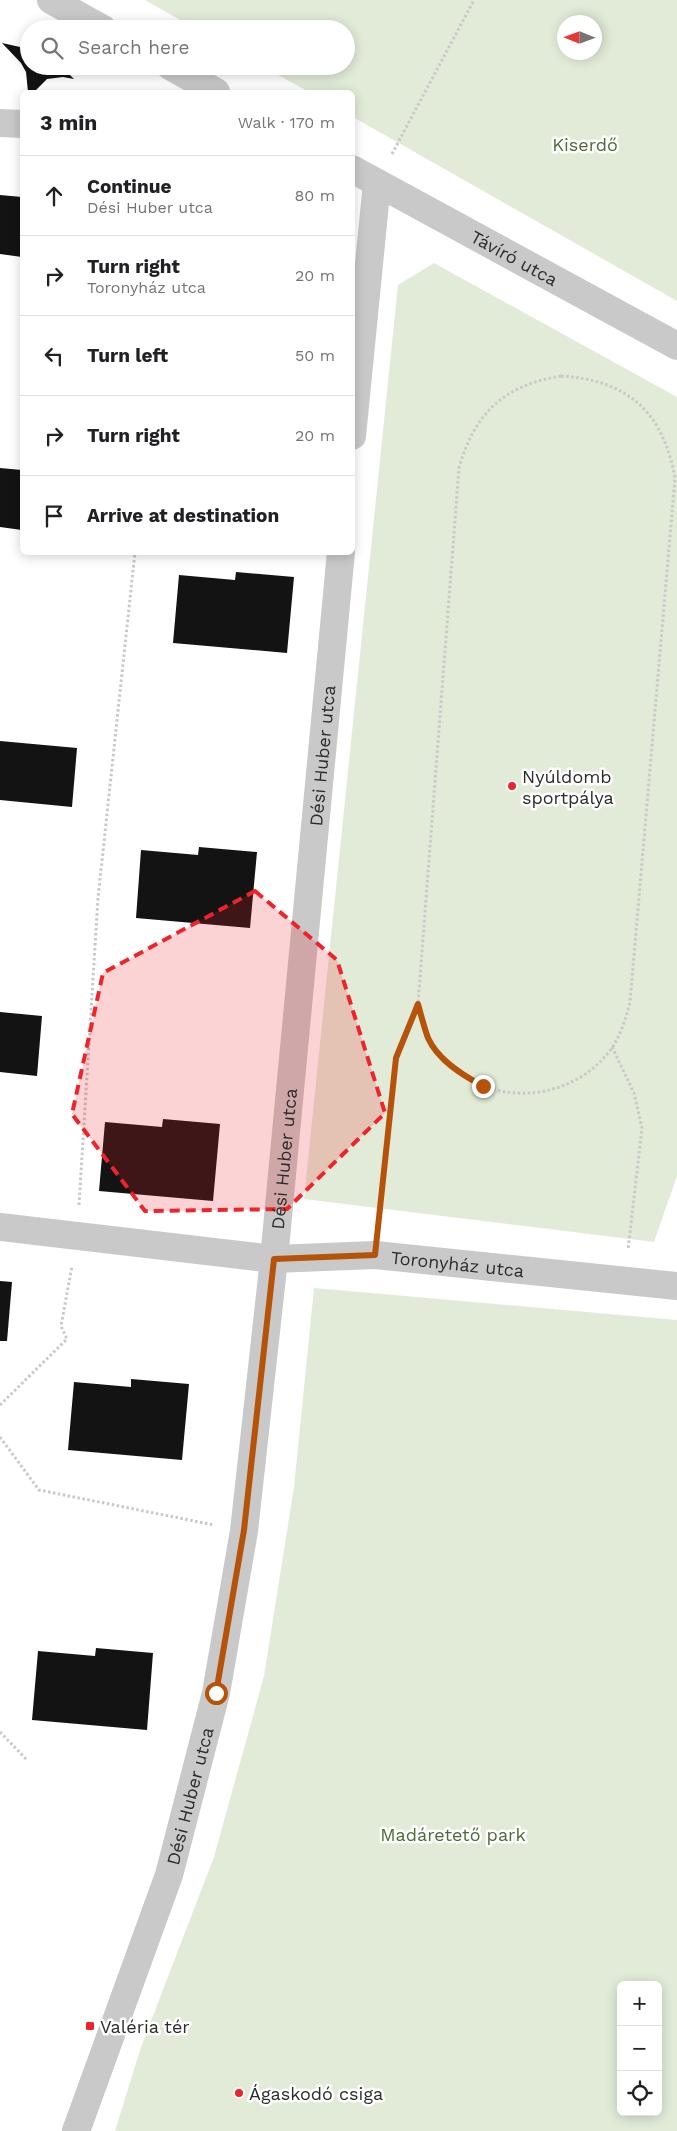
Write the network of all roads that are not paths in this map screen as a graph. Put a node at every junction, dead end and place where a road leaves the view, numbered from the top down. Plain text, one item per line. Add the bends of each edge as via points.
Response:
1 (52, 0) edge
2 (87, 20) edge
3 (186, 75) edge
4 (212, 90) edge
5 (0, 123) edge
6 (20, 124) edge
7 (355, 171) edge
8 (376, 183) junction
9 (677, 346) edge
10 (355, 404) edge
11 (341, 555) edge
12 (0, 1227) edge
13 (274, 1259) junction
14 (677, 1286) edge
15 (76, 2131) edge

1 - 2 street
3 - 4 street
5 - 6 street
7 - 8 street, Távíró utca
8 - 9 street, Távíró utca
8 - 10 street
11 - 13 street, Dési Huber utca
12 - 13 street, Toronyház utca
13 - 14 street, Toronyház utca via 375,1255
13 - 15 street, Dési Huber utca via 244,1530 216,1693 169,1875

